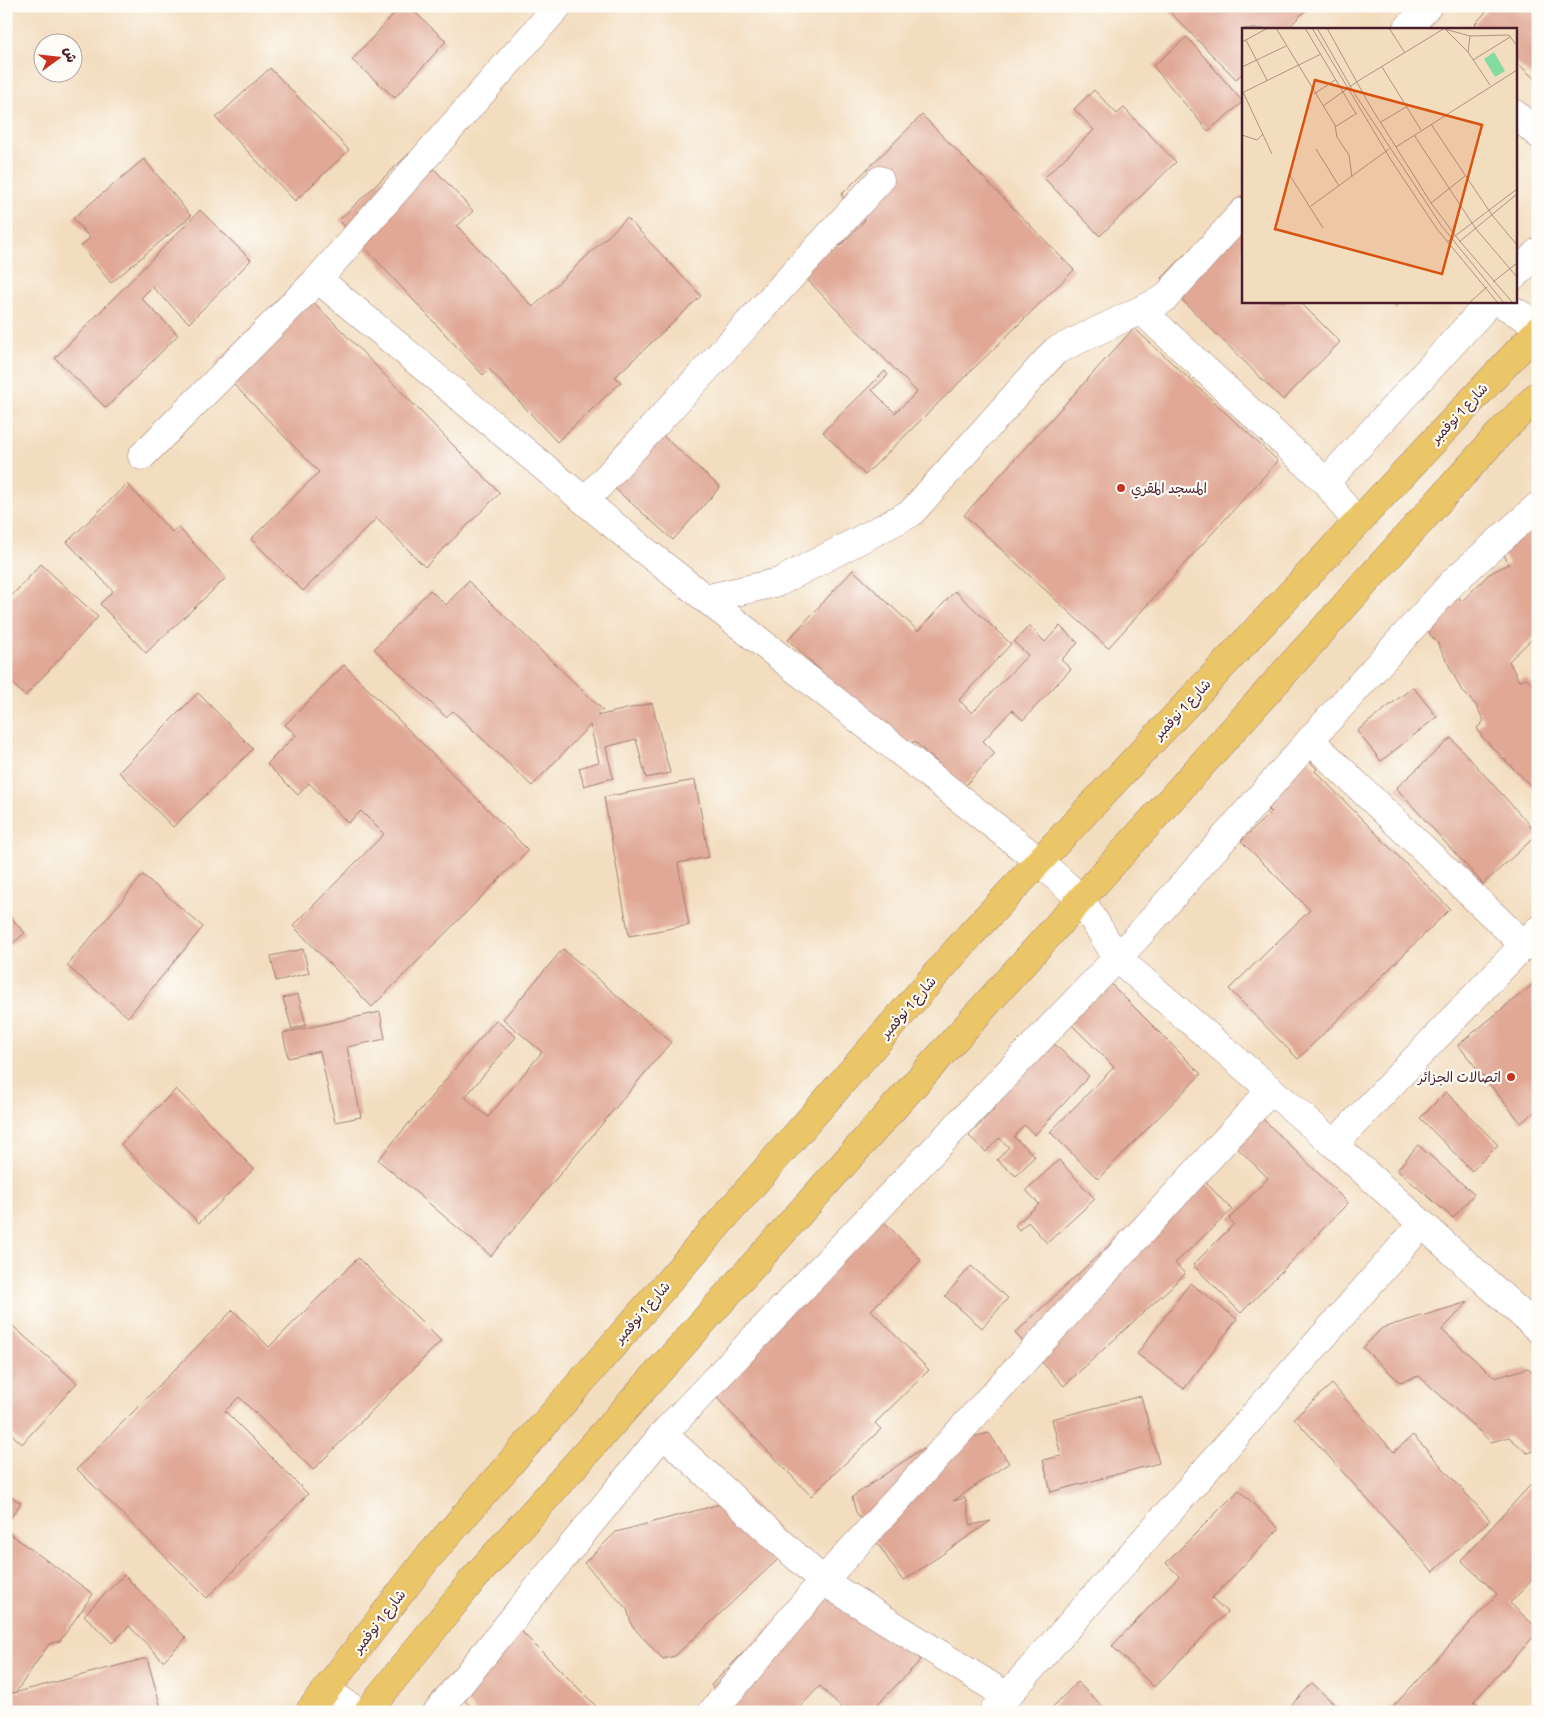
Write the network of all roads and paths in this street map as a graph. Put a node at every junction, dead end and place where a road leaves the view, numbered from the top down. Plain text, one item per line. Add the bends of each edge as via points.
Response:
1 (558, 6) edge
2 (1516, 115) edge
3 (1538, 134) edge
4 (880, 180) dead end
5 (1242, 213) edge
6 (1538, 252) edge
7 (1516, 274) edge
8 (318, 280) junction
9 (1490, 302) edge
10 (1499, 302) edge
11 (1141, 310) junction
12 (1538, 325) edge
13 (1538, 330) edge
14 (1538, 394) edge
15 (142, 456) dead end
16 (1326, 482) junction
17 (585, 501) junction
18 (1538, 506) edge
19 (1357, 523) junction
20 (706, 599) junction
21 (1310, 740) junction
22 (1039, 861) junction
23 (1081, 899) junction
24 (1531, 938) edge
25 (1117, 958) junction
26 (1271, 1090) junction
27 (1334, 1144) junction
28 (1422, 1224) junction
29 (1538, 1329) edge
30 (663, 1434) junction
31 (823, 1581) junction
32 (326, 1690) junction
33 (1000, 1704) edge
34 (310, 1712) edge
35 (358, 1712) edge
36 (367, 1712) edge
37 (437, 1712) edge
38 (712, 1712) edge

1 - 8 street
2 - 3 street
4 - 17 street
5 - 11 street via 1164,300
6 - 7 street
8 - 15 street
8 - 17 street
9 - 16 street
10 - 12 street
11 - 16 street
11 - 20 street via 1055,351 911,513 778,582
13 - 19 main road, شارع 1 نوفمبر
14 - 23 main road
16 - 19 street
17 - 20 street
18 - 21 street via 1455,580
19 - 22 main road, شارع 1 نوفمبر
20 - 22 street
21 - 24 street
21 - 25 street
22 - 23 street
22 - 32 main road, شارع 1 نوفمبر via 965,941 425,1562
23 - 25 street
23 - 36 main road via 471,1582
24 - 27 street
25 - 26 street
25 - 30 street
26 - 27 street
26 - 31 street
27 - 28 street
28 - 29 street
28 - 33 street
30 - 31 street
30 - 37 street
31 - 33 street
31 - 38 street
32 - 34 main road, شارع 1 نوفمبر
32 - 35 street

